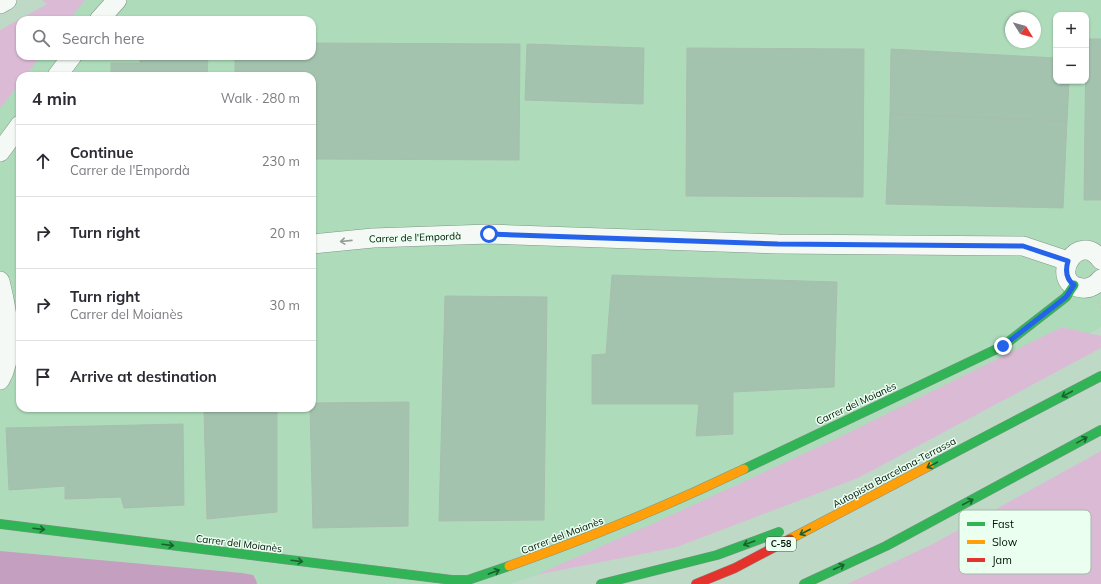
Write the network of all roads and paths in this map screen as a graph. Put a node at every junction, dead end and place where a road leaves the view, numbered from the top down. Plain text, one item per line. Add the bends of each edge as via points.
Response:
1 (7, 0) edge
2 (0, 4) edge
3 (69, 60) edge
4 (60, 72) edge
5 (16, 130) edge
6 (0, 152) edge
7 (316, 244) edge
8 (1101, 260) edge
9 (1068, 261) junction
10 (1101, 279) edge
11 (0, 281) edge
12 (1074, 285) junction
13 (12, 298) edge
14 (1101, 376) edge
15 (0, 380) edge
16 (1101, 430) edge
17 (865, 501) junction
18 (0, 524) edge
19 (600, 584) edge
20 (696, 584) edge
21 (804, 584) edge

1 - 2 street
3 - 4 street
5 - 6 street
9 -> 7 street, Carrer de l'Empordà via 1023,246 778,244 489,234 373,238
8 - 9 street via 1094,253 1082,250 1072,255
9 - 12 street via 1066,273
10 - 12 street via 1089,288
11 - 13 street
18 -> 12 main road, Carrer del Moianès via 468,580 575,543 694,493 1003,346 1066,297
13 - 15 street via 8,356
14 -> 17 main road, Autopista Barcelona-Terrassa / C-58
21 -> 16 main road via 886,546
17 -> 19 main road via 717,555
17 -> 20 main road, Autopista Barcelona-Terrassa / C-58 via 734,568

